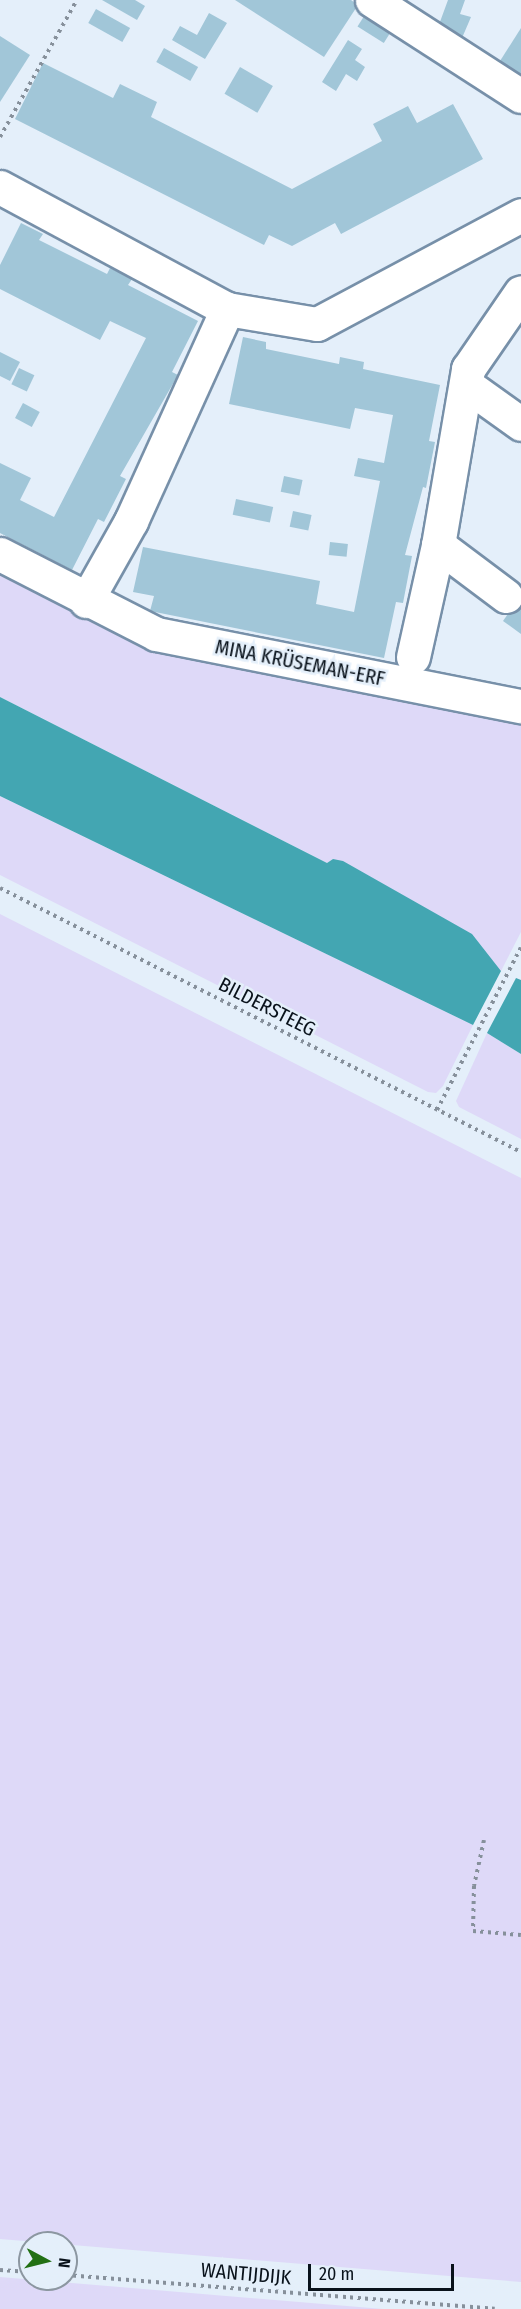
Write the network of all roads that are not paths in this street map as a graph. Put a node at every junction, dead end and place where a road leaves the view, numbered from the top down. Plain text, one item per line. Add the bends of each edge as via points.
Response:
1 (372, 0) edge
2 (521, 96) edge
3 (0, 187) edge
4 (521, 215) edge
5 (521, 292) edge
6 (227, 309) junction
7 (468, 386) junction
8 (521, 424) edge
9 (438, 545) junction
10 (0, 554) edge
11 (506, 596) dead end
12 (86, 600) junction
13 (406, 670) junction
14 (521, 706) edge

1 - 2 street
3 - 6 street
4 - 6 street via 317,324
5 - 7 street, MINA KRÜSEMAN-ERF via 468,369
6 - 12 street via 131,521
7 - 8 street
7 - 9 street, MINA KRÜSEMAN-ERF
9 - 11 street
9 - 13 street, MINA KRÜSEMAN-ERF
10 - 12 street, MINA KRÜSEMAN-ERF
12 - 13 street, MINA KRÜSEMAN-ERF via 156,634
13 - 14 street, MINA KRÜSEMAN-ERF

